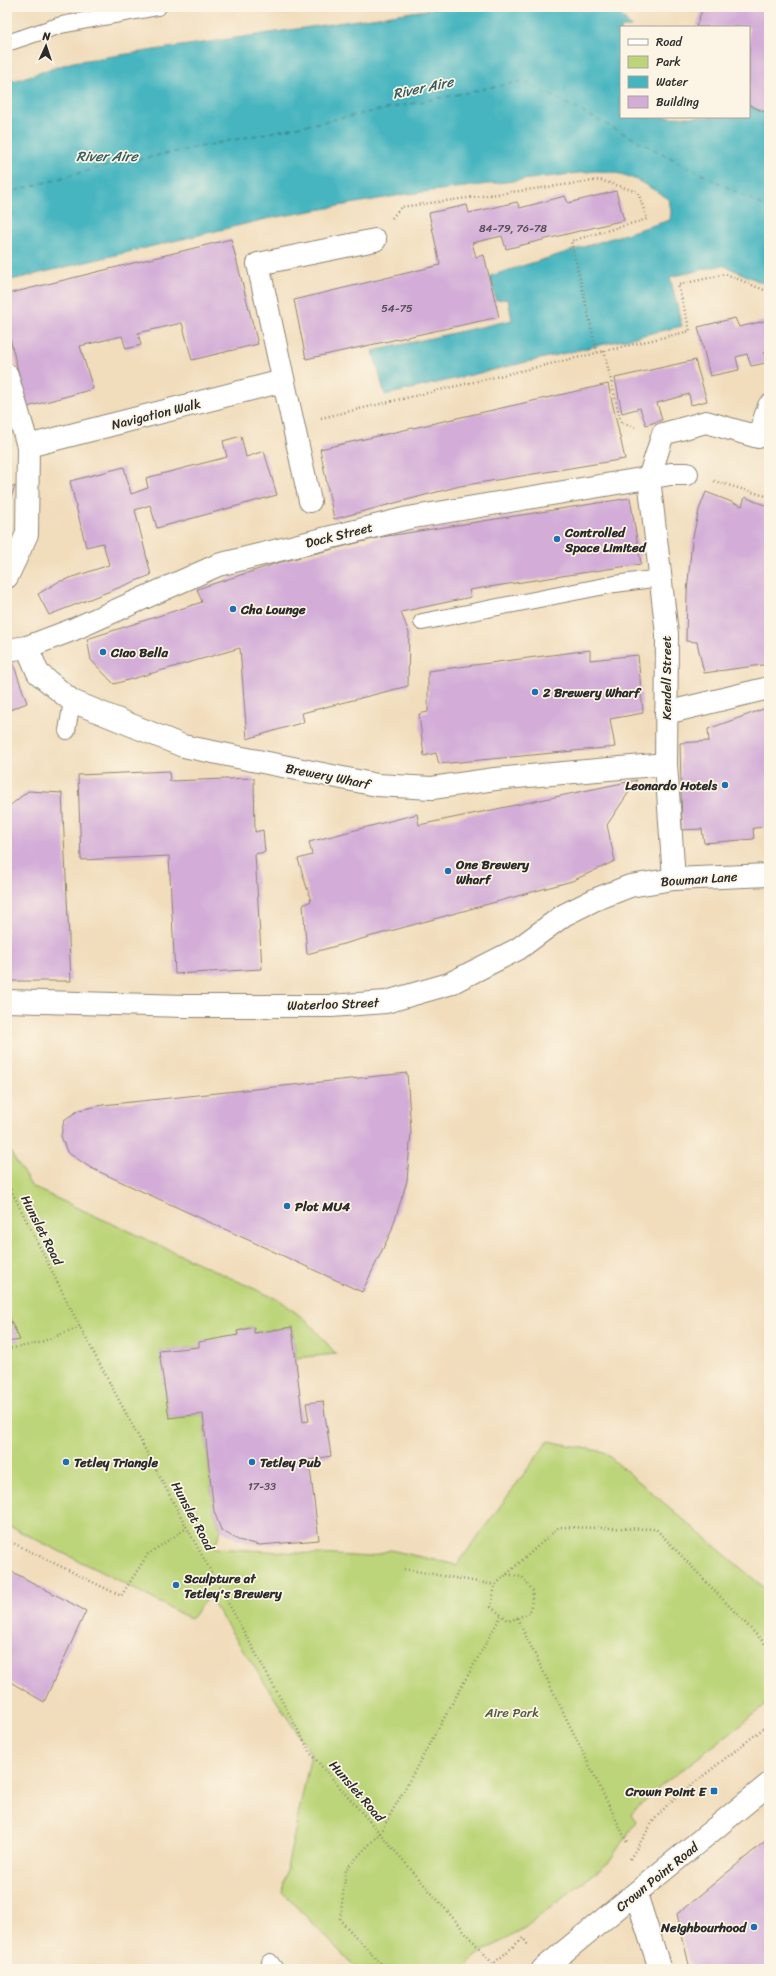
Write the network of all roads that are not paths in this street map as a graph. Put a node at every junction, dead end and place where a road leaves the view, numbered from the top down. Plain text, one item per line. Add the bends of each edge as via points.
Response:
1 (158, 7) edge
2 (7, 43) edge
3 (375, 240) road end
4 (7, 374) edge
5 (283, 381) junction
6 (769, 406) edge
7 (28, 446) junction
8 (687, 474) road end
9 (649, 478) junction
10 (310, 501) dead end
11 (7, 578) edge
12 (660, 578) junction
13 (422, 622) dead end
14 (17, 648) edge
15 (769, 688) edge
16 (72, 701) junction
17 (666, 713) junction
18 (67, 731) dead end
19 (666, 764) junction
20 (769, 875) edge
21 (674, 879) junction
22 (630, 886) joint
23 (7, 1001) edge
24 (769, 1784) edge
25 (636, 1894) junction
26 (543, 1969) edge
27 (660, 1969) edge

1 - 2 lane via 61,25
3 - 5 street via 258,264
4 - 7 street
5 - 7 street, Navigation Walk
5 - 10 street
6 - 9 street via 758,438 706,422 663,434
7 - 11 street via 27,534
8 - 9 street, Dock Street
9 - 12 street, Kendell Street
9 - 14 street, Dock Street via 408,518 218,565 72,630
12 - 13 lane via 615,584
12 - 17 street, Kendell Street via 667,634
14 - 16 street, Brewery Wharf via 38,672
15 - 17 street
16 - 18 lane
16 - 19 street, Brewery Wharf via 183,746 377,785 432,788 525,776
17 - 19 street, Kendell Street
19 - 21 street, Kendell Street
20 - 21 street, Bowman Lane
21 - 22 street, Bowman Lane
22 - 23 street, Waterloo Street via 564,915 518,949 449,984 386,1002 331,1006 185,1006
24 - 25 street, Crown Point Road
25 - 26 street, Crown Point Road
25 - 27 street

